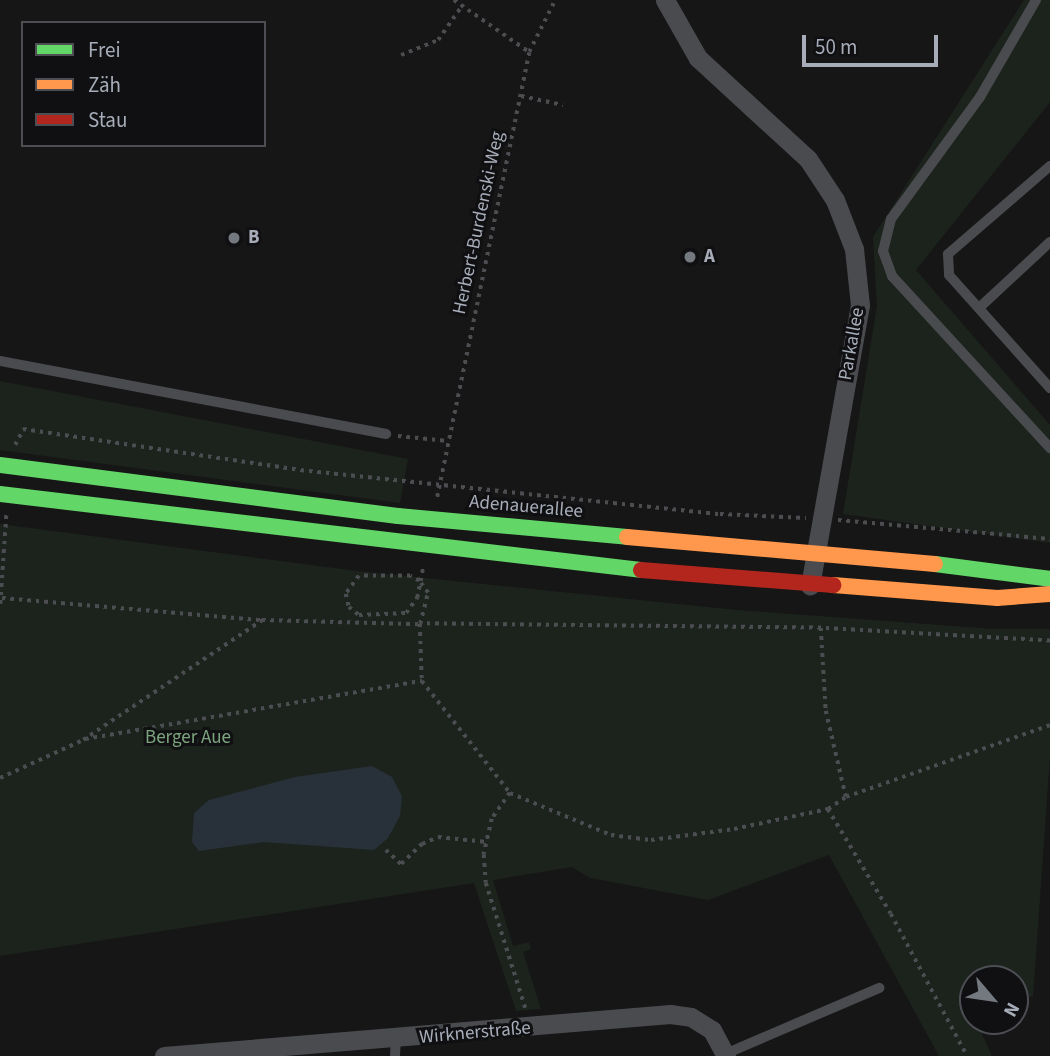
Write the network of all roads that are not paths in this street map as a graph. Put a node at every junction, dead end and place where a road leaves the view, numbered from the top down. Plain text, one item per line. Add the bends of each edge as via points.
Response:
1 (665, 0) edge
2 (1037, 0) edge
3 (1050, 166) edge
4 (1050, 243) edge
5 (979, 308) junction
6 (0, 361) edge
7 (1050, 387) edge
8 (386, 434) road end
9 (1050, 448) edge
10 (6, 466) edge
11 (4, 495) edge
12 (816, 554) junction
13 (1050, 579) edge
14 (810, 586) junction
15 (1050, 594) edge
16 (879, 988) dead end
17 (396, 1047) edge
18 (297, 1052) edge
19 (198, 1055) edge
20 (725, 1055) edge
21 (164, 1056) edge

1 - 12 street, Parkallee via 698,58 808,159 835,200 854,249 860,304
2 - 9 lane via 980,97 891,219 883,251 892,276
3 - 5 lane via 948,254 949,275
4 - 5 lane
5 - 7 lane
6 - 8 lane
10 - 12 main road, Adenauerallee via 398,516
11 - 14 main road via 604,567
12 - 13 main road, Adenauerallee
12 - 14 street, Parkallee
14 - 15 main road via 997,598
16 - 20 lane
17 - 18 street, Wirknerstraße
17 - 20 street, Wirknerstraße via 670,1014 691,1017 712,1030
18 - 19 street, Wirknerstraße
19 - 21 street, Wirknerstraße

